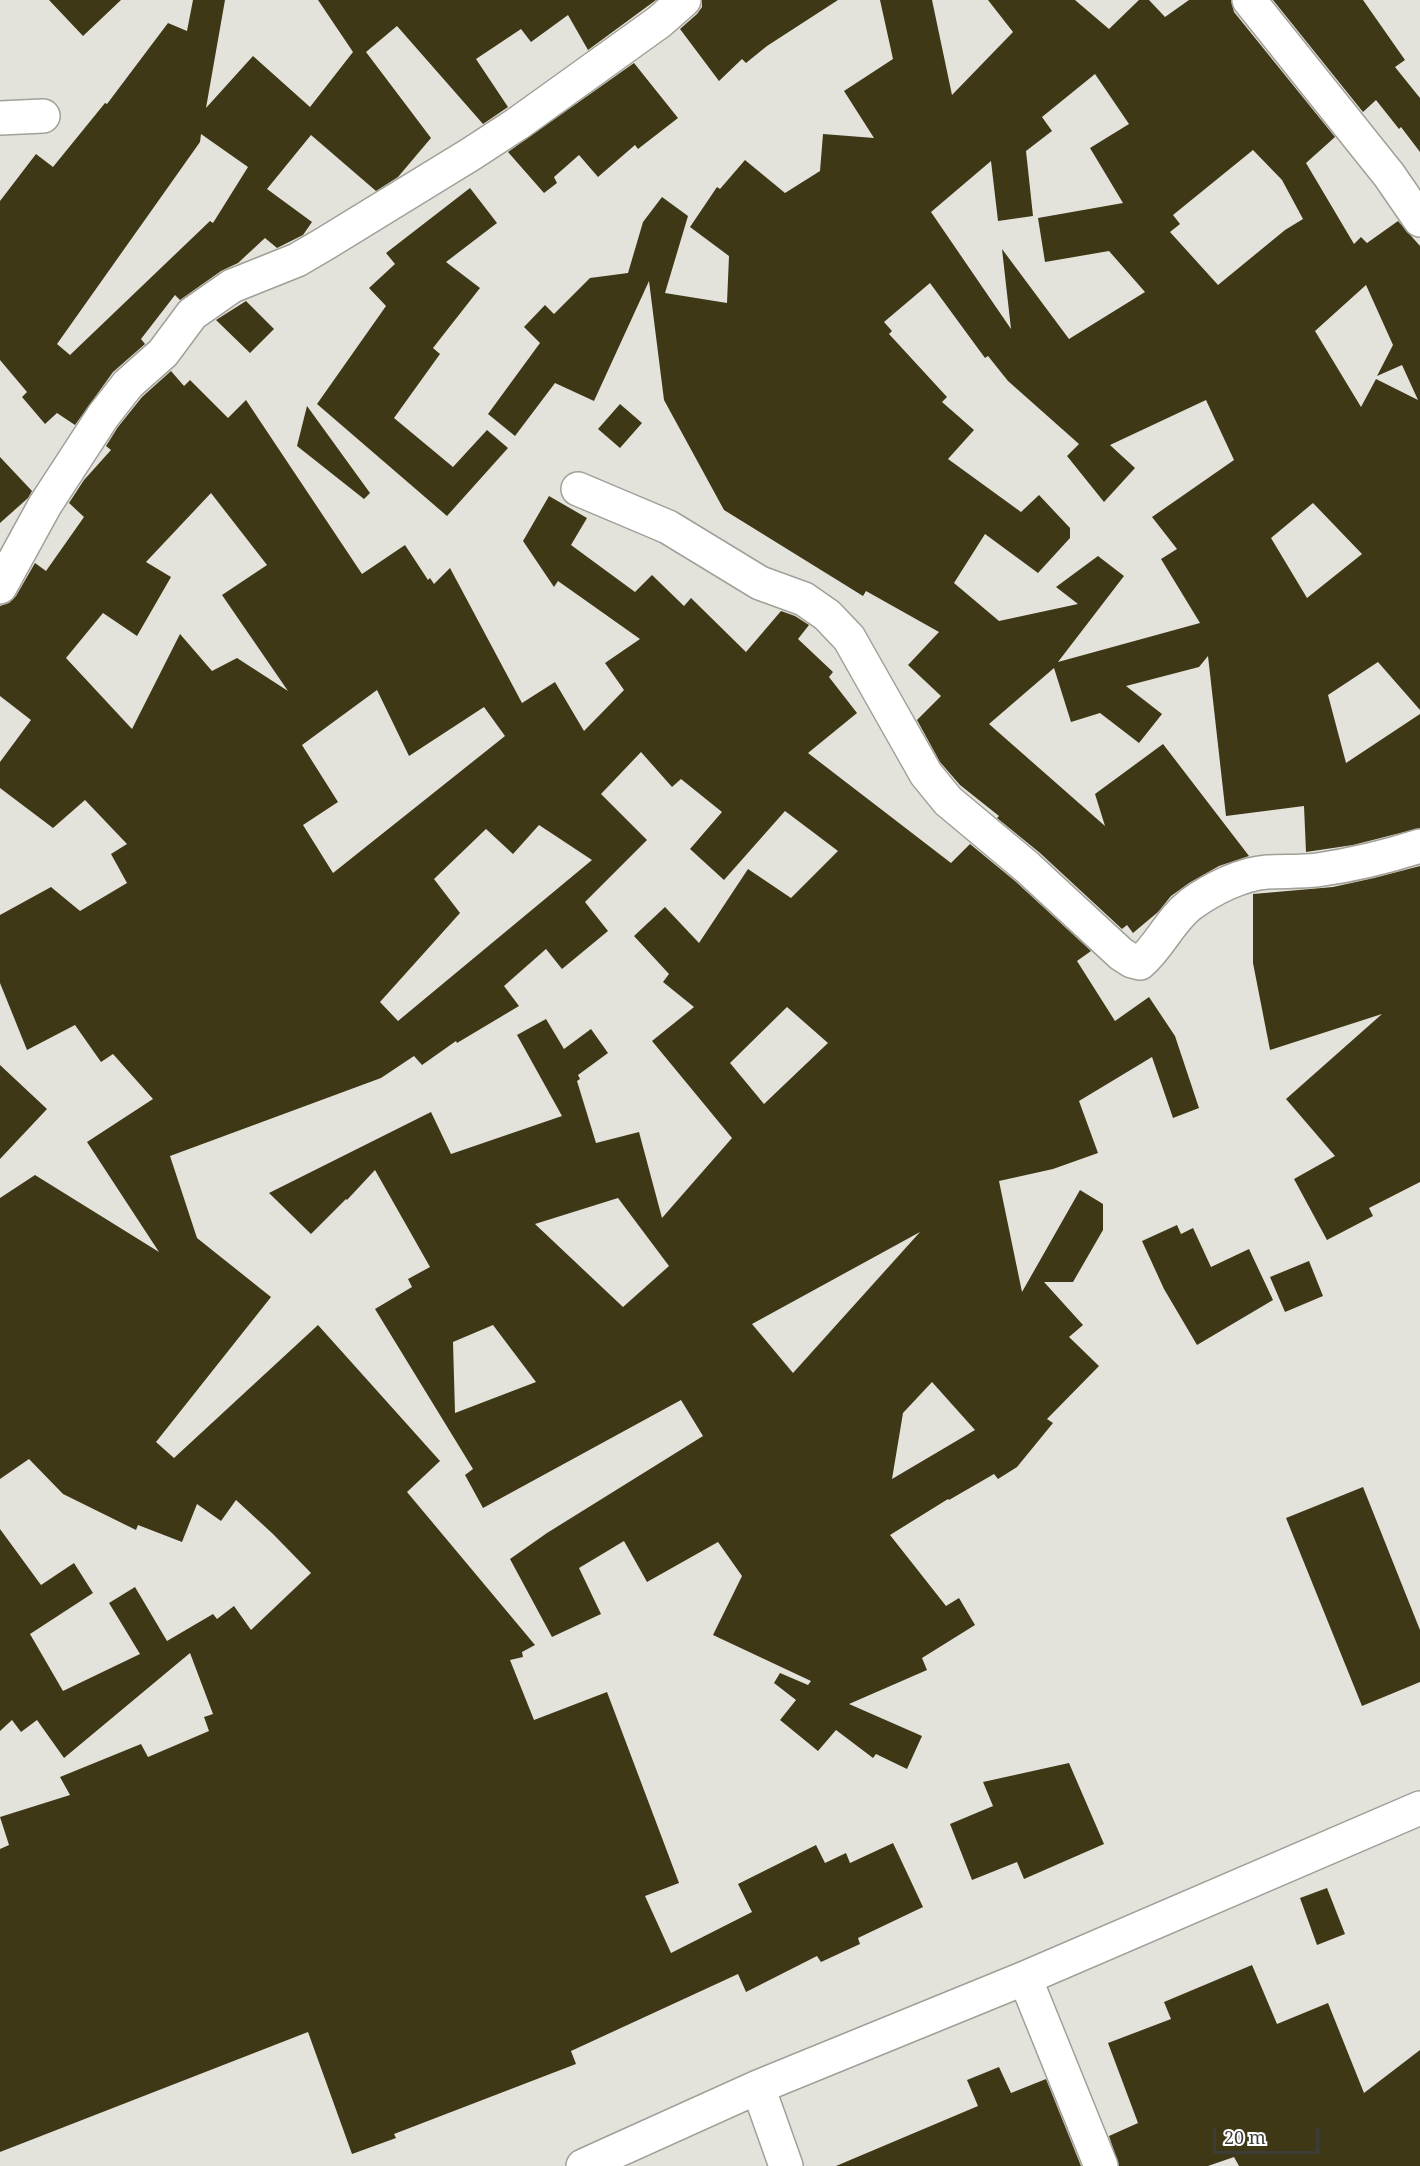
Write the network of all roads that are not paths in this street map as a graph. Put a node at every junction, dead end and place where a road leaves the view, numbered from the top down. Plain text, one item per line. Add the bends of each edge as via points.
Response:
1 (684, 0) edge
2 (1249, 0) edge
3 (43, 116) dead end
4 (0, 118) edge
5 (1420, 220) edge
6 (578, 489) dead end
7 (0, 587) edge
8 (1420, 846) edge
9 (1420, 1808) edge
10 (1025, 1978) junction
11 (758, 2087) junction
12 (583, 2166) edge
13 (786, 2166) edge
14 (1101, 2166) edge

1 - 7 street via 659,22 471,154 297,260 232,286 192,314 163,353 128,384 103,416 45,505
2 - 5 street via 1389,175
3 - 4 street
6 - 8 street via 668,527 760,583 804,599 827,615 849,638 926,774 948,801 1132,961 1140,963 1190,905 1225,884 1264,872 1315,870 1384,858
9 - 10 street
10 - 11 street
10 - 14 street
11 - 12 street
11 - 13 street

